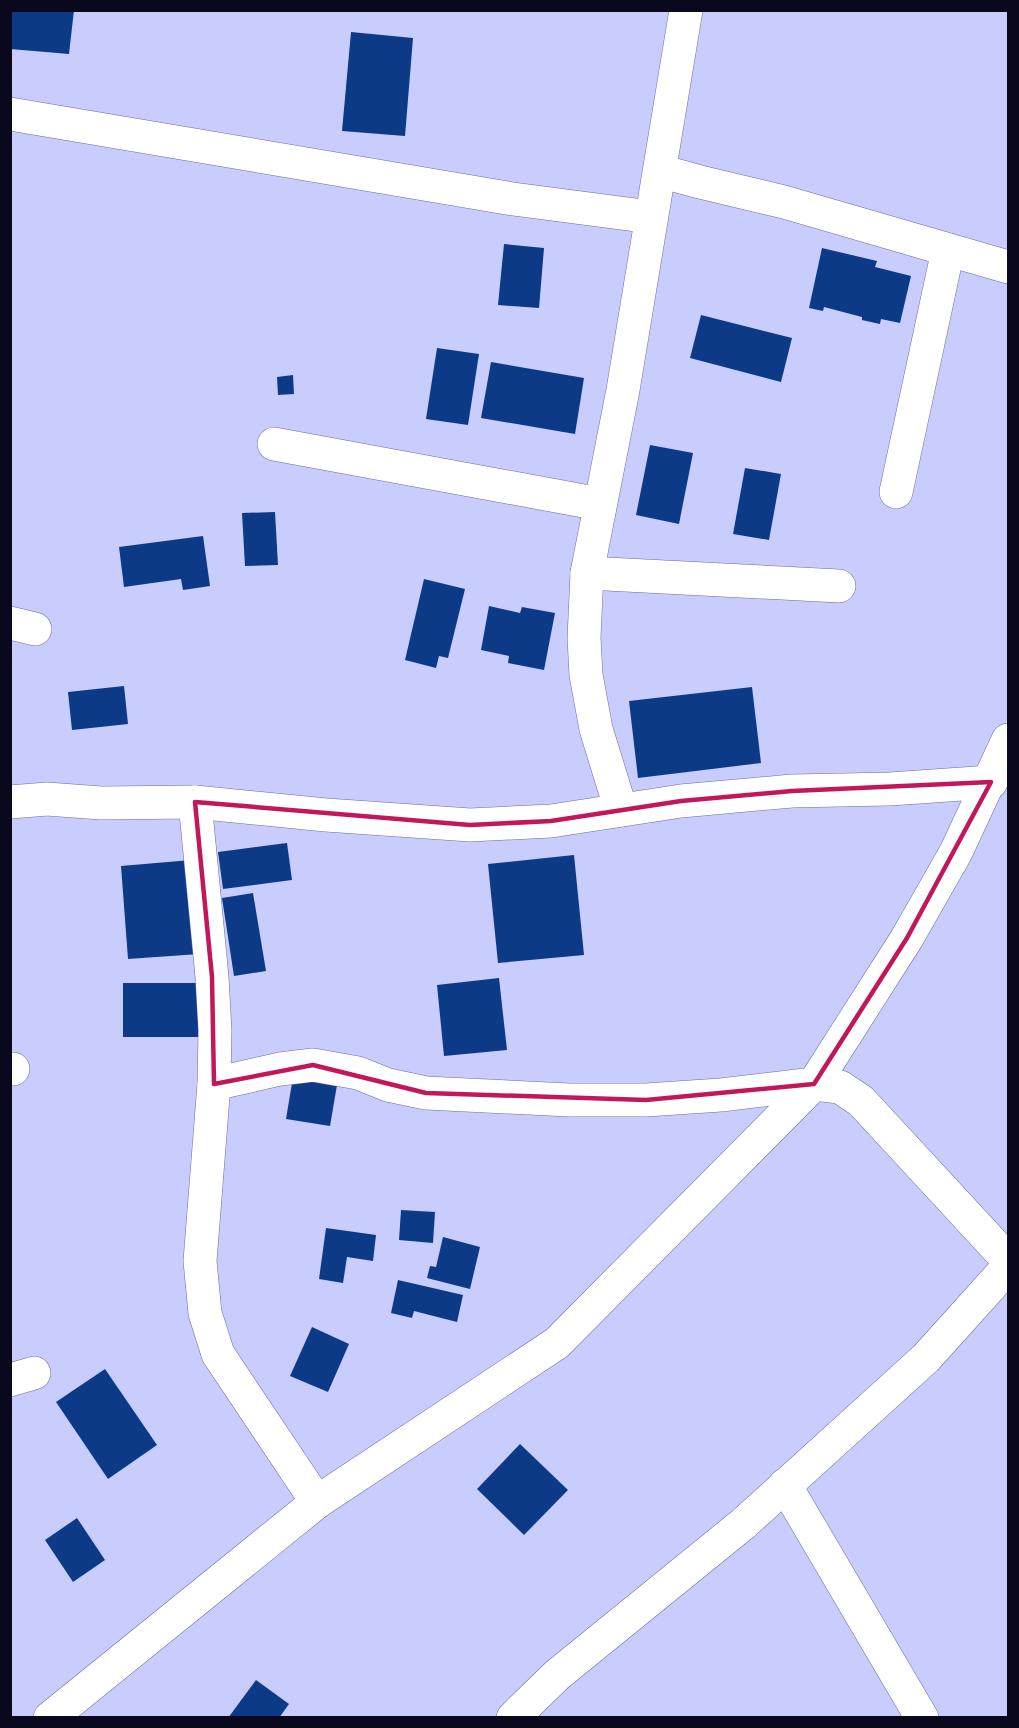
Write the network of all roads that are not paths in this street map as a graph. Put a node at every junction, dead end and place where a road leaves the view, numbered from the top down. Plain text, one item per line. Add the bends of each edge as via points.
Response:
1 (686, 10) edge
2 (10, 114) edge
3 (660, 171) junction
4 (651, 217) junction
5 (948, 250) junction
6 (1008, 267) edge
7 (274, 444) dead end
8 (896, 492) dead end
9 (600, 504) junction
10 (587, 573) junction
11 (839, 586) dead end
12 (1008, 740) edge
13 (991, 782) junction
14 (10, 802) edge
15 (195, 802) junction
16 (621, 810) junction
17 (214, 1084) junction
18 (814, 1084) junction
19 (1008, 1260) edge
20 (1008, 1267) edge
21 (785, 1485) junction
22 (317, 1502) junction
23 (50, 1718) edge
24 (513, 1718) edge
25 (922, 1718) edge

1 - 3 street
2 - 4 street via 513,199
3 - 4 street
3 - 5 street
4 - 9 street
5 - 6 street
5 - 8 street
7 - 9 street
9 - 10 street
10 - 11 street
10 - 16 street via 585,675 596,729
12 - 13 street
13 - 16 street via 792,791
13 - 18 street via 918,919
14 - 15 street
15 - 16 street via 471,825 551,821
15 - 17 street via 212,977
17 - 18 street via 313,1065 358,1073 388,1085 426,1093 503,1098 646,1100
17 - 22 street via 200,1261 205,1313 218,1354
18 - 19 street via 840,1087 861,1101
18 - 22 street via 557,1343
20 - 21 street via 926,1358
21 - 24 street via 557,1675
21 - 25 street
22 - 23 street

